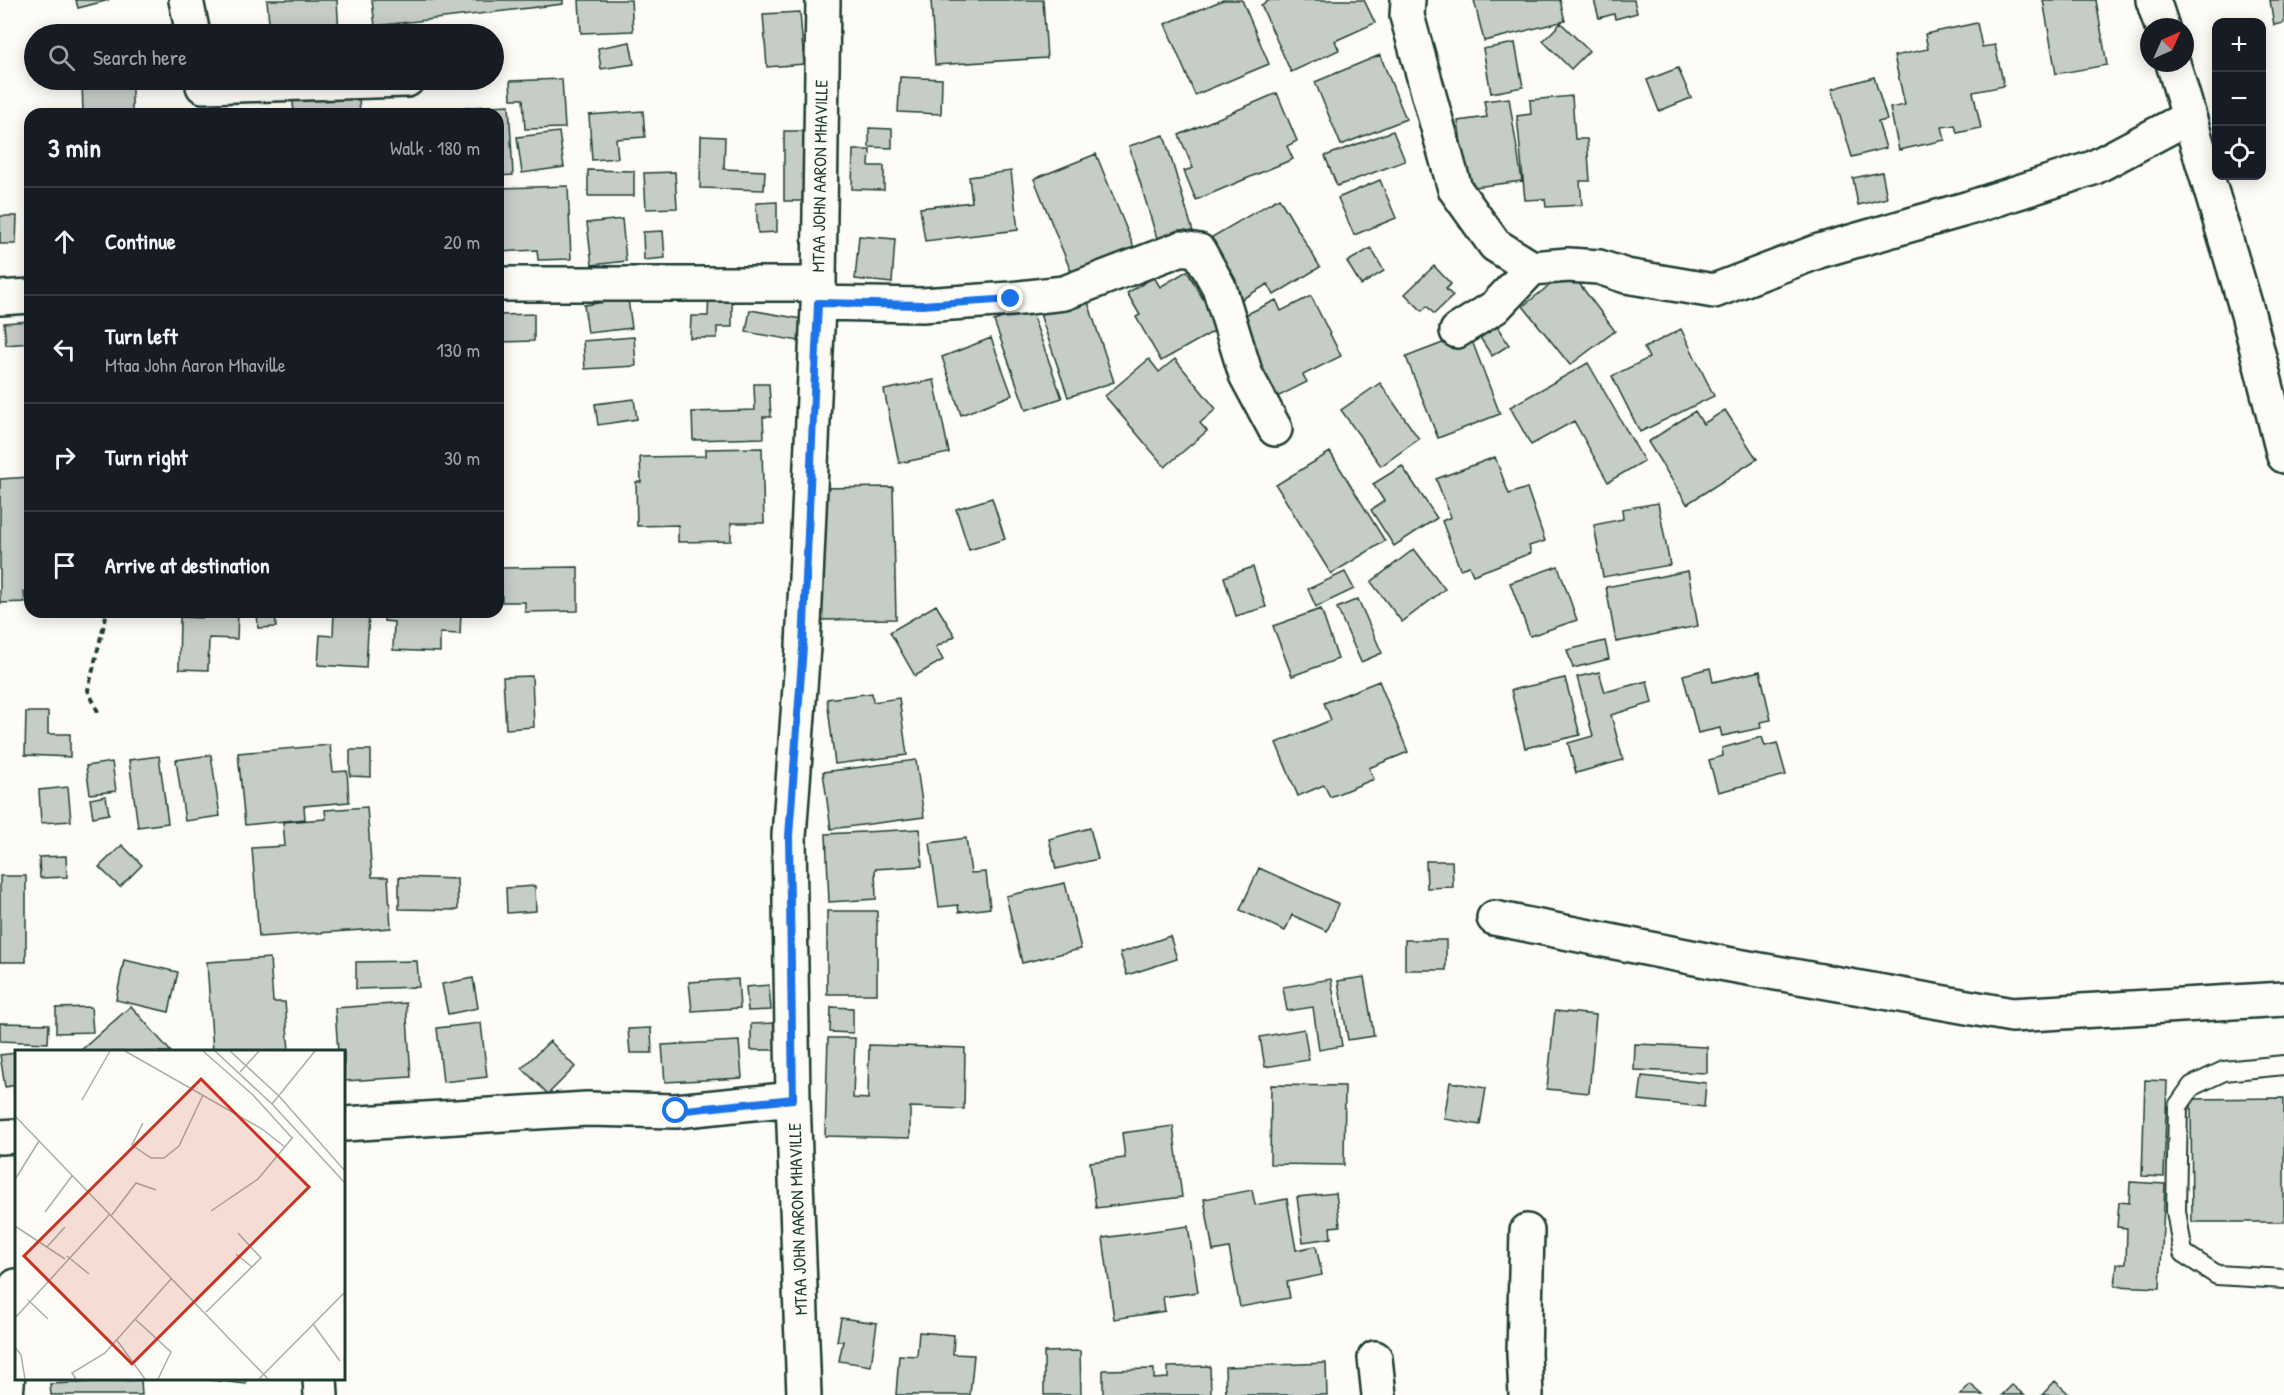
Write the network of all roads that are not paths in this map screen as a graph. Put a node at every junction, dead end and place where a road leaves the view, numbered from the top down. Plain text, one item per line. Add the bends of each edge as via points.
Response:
1 (186, 0) edge
2 (823, 0) edge
3 (1408, 0) edge
4 (2153, 0) edge
5 (2159, 18) edge
6 (191, 24) edge
7 (2176, 72) edge
8 (251, 90) edge
9 (204, 93) edge
10 (2189, 117) junction
11 (1532, 268) junction
12 (504, 284) edge
13 (819, 294) junction
14 (24, 296) edge
15 (0, 298) edge
16 (1457, 331) dead end
17 (1275, 429) dead end
18 (2284, 456) edge
19 (1494, 918) dead end
20 (2284, 999) edge
21 (2284, 1065) edge
22 (793, 1099) junction
23 (345, 1124) edge
24 (15, 1136) edge
25 (0, 1137) edge
26 (1527, 1231) dead end
27 (2284, 1280) edge
28 (15, 1297) edge
29 (1375, 1358) dead end
30 (320, 1380) edge
31 (6, 1395) edge
32 (321, 1395) edge
33 (804, 1395) edge
34 (1379, 1395) edge
35 (1526, 1395) edge

1 - 6 street
2 - 13 street, MTAA JOHN AARON MHAVILLE
3 - 11 street via 1407,16 1455,189 1495,245
4 - 5 street
7 - 10 street
8 - 9 street
10 - 11 street via 2092,168 1819,251 1714,291 1626,276 1599,267
10 - 18 street via 2248,314
11 - 16 street via 1495,307
12 - 13 street
13 - 17 street via 922,305 1064,293 1175,251 1194,249 1199,251 1219,287 1246,375
13 - 22 street, MTAA JOHN AARON MHAVILLE via 803,647 789,836
14 - 15 street
19 - 20 street via 2012,1015
21 - 27 lane via 2224,1071 2193,1086 2178,1106 2176,1211 2182,1253 2217,1275
22 - 23 street via 676,1111 587,1109
22 - 33 street, MTAA JOHN AARON MHAVILLE
24 - 25 street
26 - 35 street
28 - 31 street
29 - 34 street
30 - 32 street

